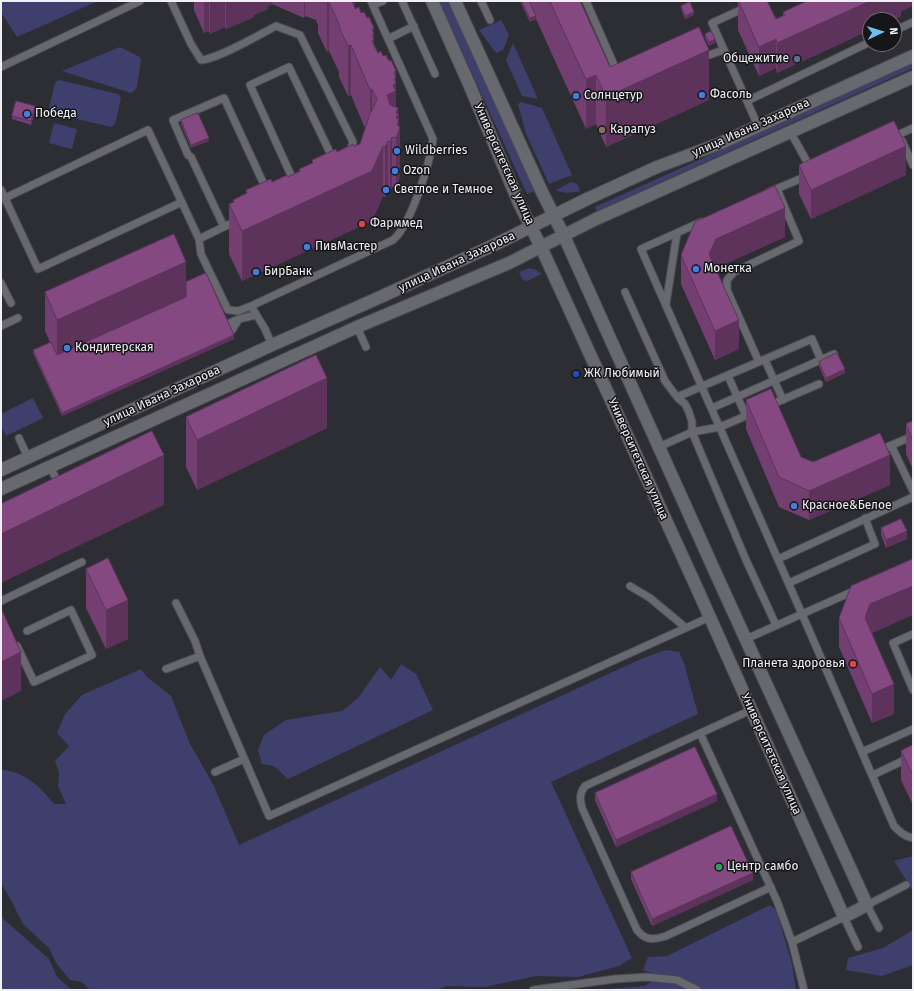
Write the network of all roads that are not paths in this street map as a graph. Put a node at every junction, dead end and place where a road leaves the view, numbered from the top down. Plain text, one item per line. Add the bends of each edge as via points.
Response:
1 (140, 1) edge
2 (171, 1) edge
3 (383, 1) edge
4 (402, 1) edge
5 (432, 1) edge
6 (455, 1) edge
7 (481, 1) edge
8 (586, 1) edge
9 (760, 1) edge
10 (372, 3) edge
11 (127, 4) edge
12 (490, 20) dead end
13 (913, 22) edge
14 (414, 26) junction
15 (902, 27) edge
16 (388, 39) junction
17 (862, 46) edge
18 (723, 50) junction
19 (913, 56) edge
20 (695, 60) edge
21 (1, 66) edge
22 (435, 74) dead end
23 (913, 77) edge
24 (622, 83) edge
25 (747, 101) junction
26 (758, 126) junction
27 (913, 128) edge
28 (791, 132) junction
29 (899, 135) junction
30 (885, 141) edge
31 (346, 162) edge
32 (913, 165) edge
33 (338, 167) edge
34 (820, 170) edge
35 (813, 173) junction
36 (777, 189) junction
37 (1, 190) edge
38 (298, 192) edge
39 (763, 195) edge
40 (5, 198) junction
41 (270, 198) edge
42 (182, 202) junction
43 (554, 216) junction
44 (245, 217) edge
45 (705, 220) edge
46 (224, 227) junction
47 (531, 227) junction
48 (677, 233) junction
49 (564, 236) junction
50 (199, 239) junction
51 (541, 247) junction
52 (1, 283) edge
53 (625, 292) dead end
54 (11, 303) dead end
55 (666, 304) junction
56 (251, 306) junction
57 (256, 315) junction
58 (18, 318) dead end
59 (239, 319) junction
60 (227, 324) edge
61 (1, 326) edge
62 (357, 327) junction
63 (218, 336) edge
64 (272, 345) junction
65 (366, 347) dead end
66 (834, 354) edge
67 (821, 360) junction
68 (762, 361) junction
69 (728, 376) junction
70 (774, 380) junction
71 (819, 384) dead end
72 (702, 387) junction
73 (737, 396) junction
74 (677, 397) junction
75 (779, 404) junction
76 (712, 408) junction
77 (746, 416) junction
78 (720, 427) junction
79 (692, 432) junction
80 (913, 436) edge
81 (19, 438) dead end
82 (892, 445) junction
83 (659, 447) junction
84 (870, 455) edge
85 (28, 458) junction
86 (50, 467) junction
87 (1, 470) edge
88 (1, 489) edge
89 (62, 491) edge
90 (913, 491) edge
91 (913, 496) edge
92 (865, 518) junction
93 (778, 559) junction
94 (82, 562) dead end
95 (789, 583) junction
96 (630, 586) dead end
97 (865, 586) edge
98 (1, 601) edge
99 (176, 603) dead end
100 (802, 614) junction
101 (710, 617) junction
102 (776, 625) junction
103 (686, 628) junction
104 (27, 631) dead end
105 (913, 634) edge
106 (746, 639) junction
107 (14, 640) edge
108 (200, 656) junction
109 (166, 669) dead end
110 (913, 690) edge
111 (751, 710) junction
112 (913, 729) edge
113 (700, 733) junction
114 (862, 752) junction
115 (913, 756) edge
116 (244, 758) junction
117 (214, 772) dead end
118 (873, 774) junction
119 (913, 838) edge
120 (906, 885) dead end
121 (771, 888) junction
122 (867, 905) junction
123 (844, 917) junction
124 (879, 928) dead end
125 (792, 942) junction
126 (858, 947) dead end
127 (533, 990) edge
128 (697, 990) edge
129 (804, 990) edge

1 - 11 lane
2 - 31 lane via 201,60 224,53 276,26 300,35 353,142
3 - 10 lane
4 - 14 lane
5 - 47 main road, Университетская улица
6 - 43 main road, Университетская улица
7 - 12 lane
8 - 24 lane
9 - 18 lane via 712,23
10 - 16 lane
11 - 21 lane
13 - 15 lane
14 - 16 lane
14 - 22 lane
16 - 56 lane via 433,140 421,185 408,219 393,240
17 - 25 lane
18 - 20 lane
18 - 25 lane
19 - 26 main road, улица Ивана Захарова
23 - 28 main road, улица Ивана Захарова
25 - 26 lane
26 - 43 main road, улица Ивана Захарова via 657,167
27 - 29 lane
28 - 35 lane
28 - 49 main road, улица Ивана Захарова via 596,219
29 - 30 lane
29 - 32 lane
33 - 38 lane via 289,67 250,86
34 - 35 lane
35 - 36 lane
36 - 39 lane
36 - 68 lane via 799,241 734,272 727,280 727,290
37 - 40 lane
40 - 42 lane via 38,269
40 - 42 lane via 148,130
41 - 46 lane via 224,98 173,120
42 - 50 lane
43 - 47 main road, улица Ивана Захарова
43 - 49 main road, Университетская улица
44 - 46 lane
45 - 48 lane
46 - 50 lane
47 - 51 main road, Университетская улица
47 - 64 main road, улица Ивана Захарова
48 - 55 lane
48 - 55 lane via 641,249
49 - 51 main road, улица Ивана Захарова
49 - 83 main road, Университетская улица
50 - 56 lane via 201,254 228,310 238,311
51 - 62 main road, улица Ивана Захарова
51 - 101 main road, Университетская улица
52 - 54 lane
53 - 74 lane via 665,381
55 - 72 lane
56 - 57 lane
57 - 59 lane
57 - 64 lane
58 - 61 lane
59 - 60 lane
59 - 63 lane via 232,330
62 - 65 lane
62 - 86 main road, улица Ивана Захарова
64 - 85 main road, улица Ивана Захарова
66 - 67 lane
67 - 68 lane via 812,339
67 - 70 lane
68 - 69 lane
68 - 70 lane
69 - 72 lane
69 - 73 lane
70 - 73 lane
70 - 75 lane
71 - 75 lane
72 - 74 lane
72 - 76 lane
73 - 76 lane
73 - 77 lane
74 - 79 lane via 689,412
75 - 77 lane
76 - 78 lane
77 - 78 lane
78 - 79 lane
78 - 93 lane
79 - 83 lane
79 - 102 lane
80 - 82 lane
81 - 85 lane
82 - 84 lane
82 - 90 lane
83 - 106 main road, Университетская улица
85 - 87 main road, улица Ивана Захарова
86 - 88 main road, улица Ивана Захарова
86 - 89 lane
91 - 92 lane
92 - 93 lane
92 - 95 lane via 875,544
93 - 95 lane
94 - 98 lane
95 - 100 lane
96 - 103 lane via 650,598
97 - 100 lane
99 - 108 lane
100 - 102 lane
100 - 114 lane
101 - 103 lane
101 - 111 main road, Университетская улица
102 - 106 lane
103 - 116 lane via 269,816
104 - 107 lane via 71,610 92,655 34,682
105 - 110 lane via 893,643
106 - 122 main road, Университетская улица
108 - 109 lane
108 - 116 lane
111 - 113 lane
111 - 123 main road, Университетская улица
112 - 114 lane
113 - 121 lane
113 - 121 lane via 585,786 580,793 582,808 634,923 642,936 657,939
114 - 118 lane
115 - 118 lane
116 - 117 lane
118 - 119 lane via 894,826 900,833
120 - 122 lane
121 - 125 lane
122 - 123 main road
122 - 124 lane
123 - 125 lane
123 - 126 lane
125 - 129 lane
127 - 128 lane via 646,977 677,980

